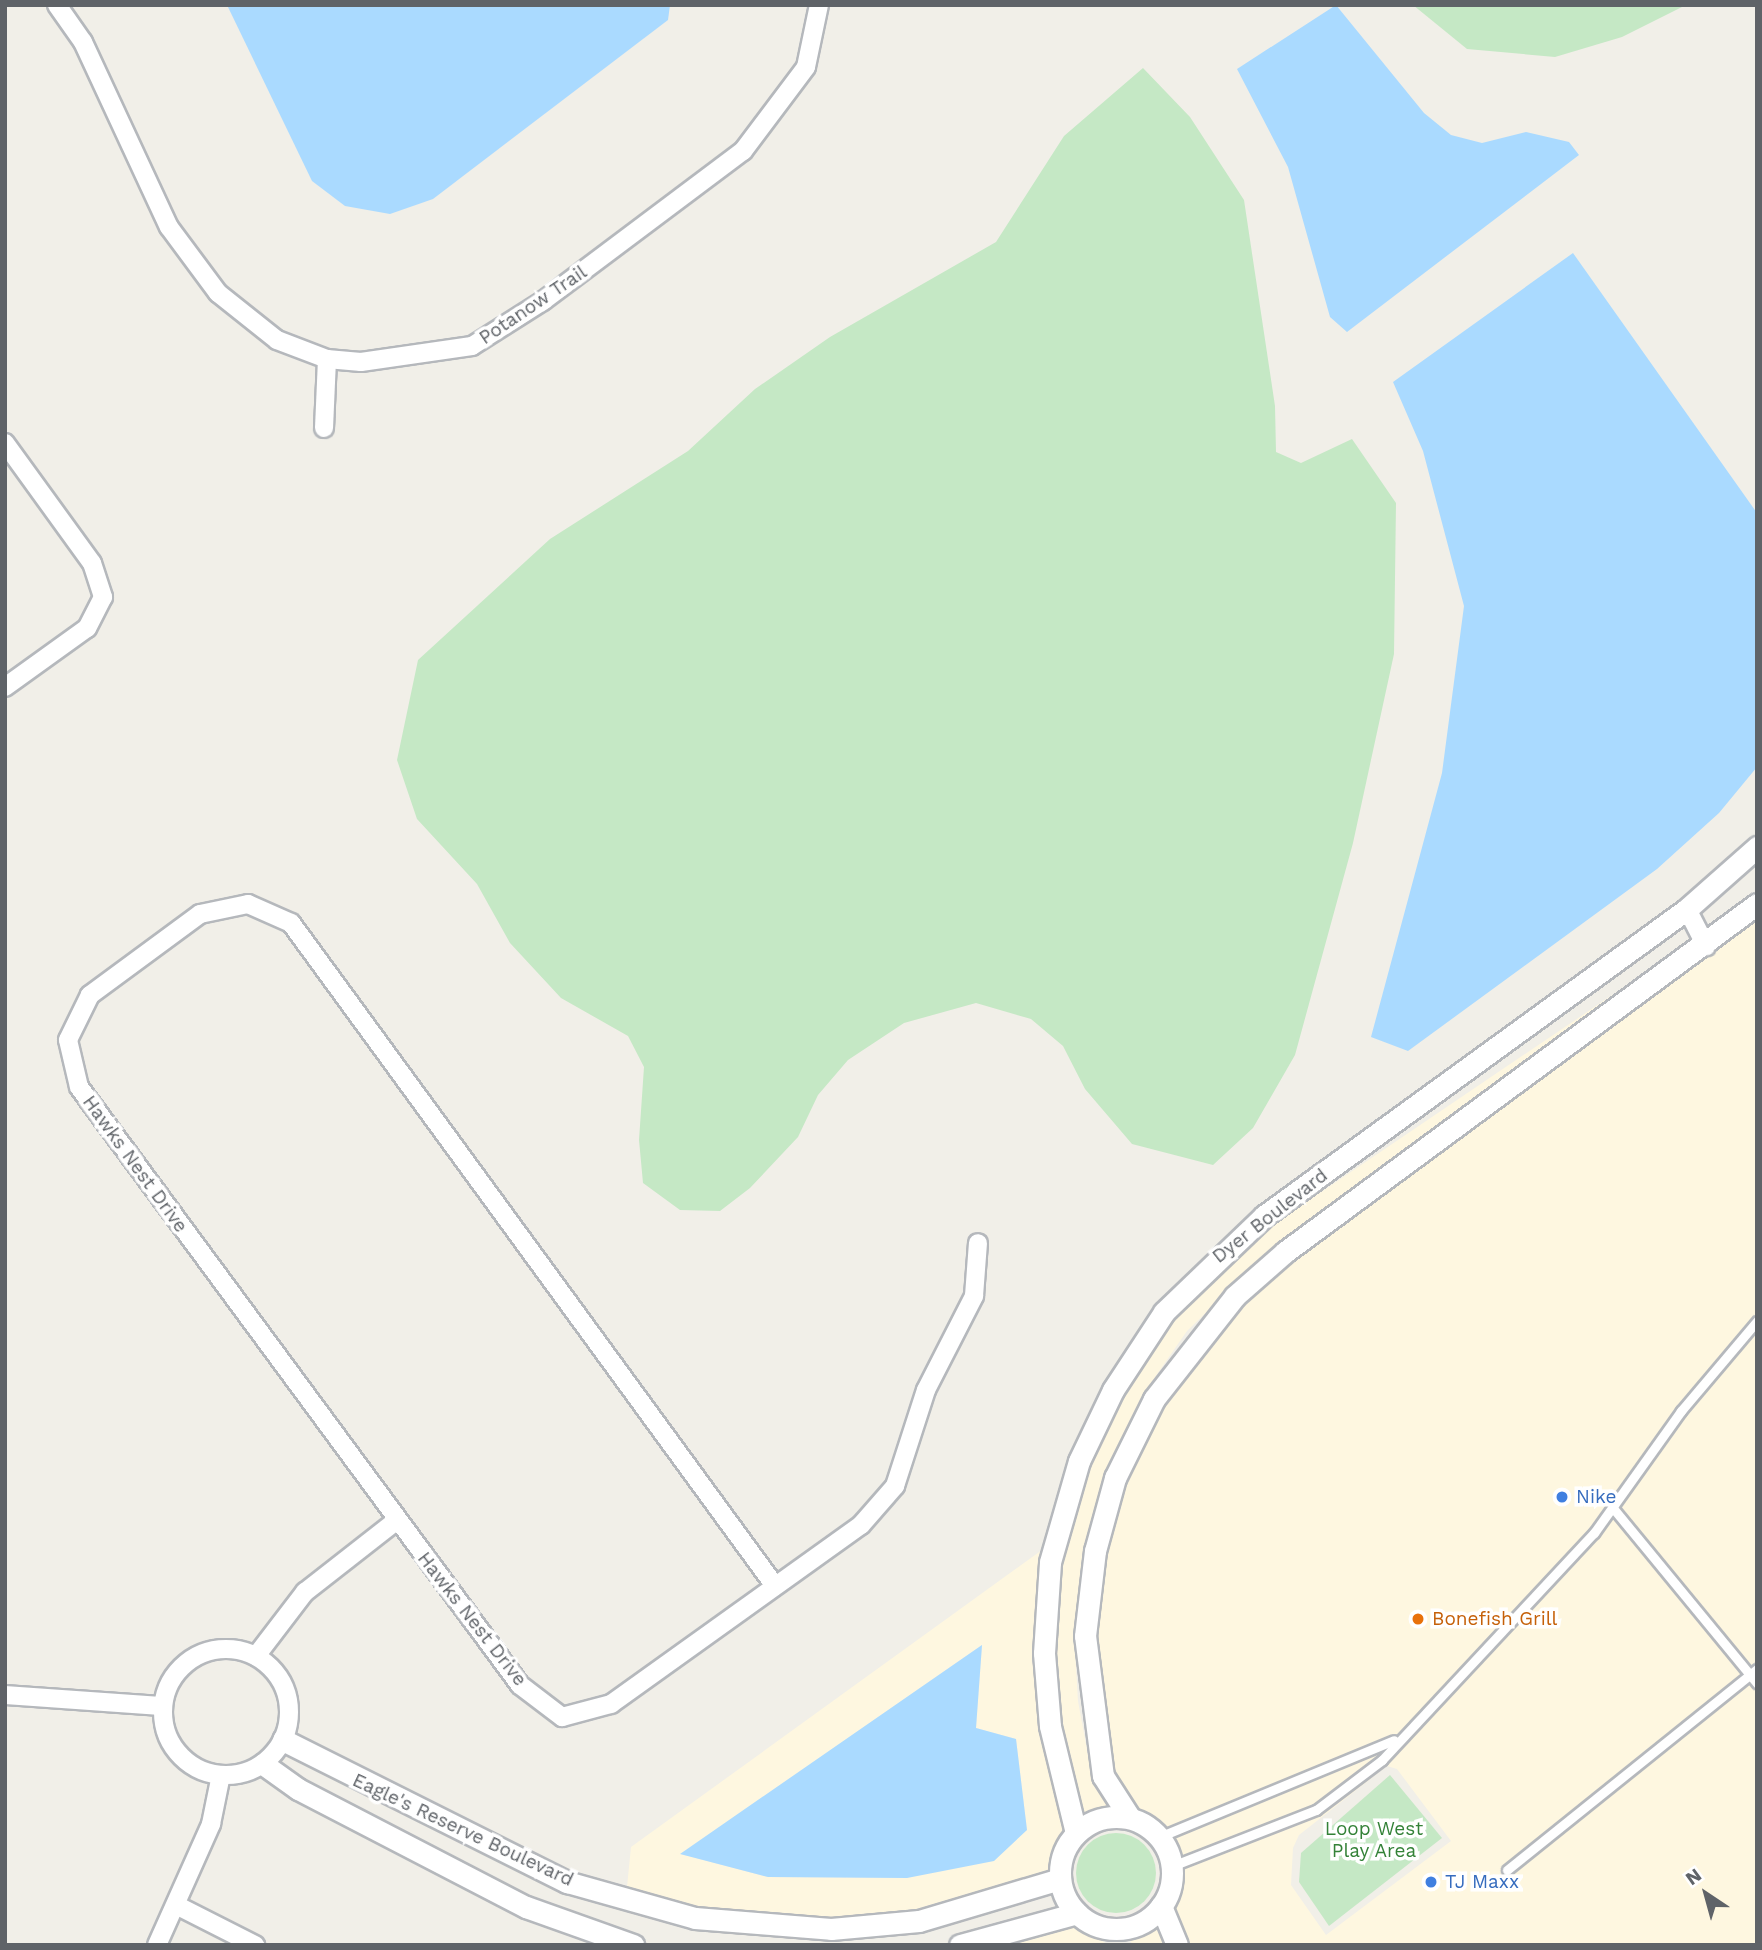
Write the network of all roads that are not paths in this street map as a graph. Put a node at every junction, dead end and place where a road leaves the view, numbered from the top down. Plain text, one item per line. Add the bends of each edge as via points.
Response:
1 (57, 5) edge
2 (819, 5) edge
3 (327, 359) junction
4 (324, 429) dead end
5 (5, 443) edge
6 (5, 687) edge
7 (1757, 847) edge
8 (1757, 904) edge
9 (1687, 909) junction
10 (1706, 946) junction
11 (978, 1243) dead end
12 (1757, 1321) edge
13 (1614, 1508) junction
14 (396, 1521) junction
15 (775, 1586) junction
16 (256, 1656) junction
17 (1755, 1676) edge
18 (5, 1695) edge
19 (163, 1706) junction
20 (1398, 1738) junction
21 (283, 1740) junction
22 (263, 1764) junction
23 (221, 1775) junction
24 (1130, 1818) junction
25 (1076, 1833) junction
26 (1159, 1837) junction
27 (1172, 1866) junction
28 (1507, 1870) dead end
29 (1060, 1879) junction
30 (176, 1905) junction
31 (1161, 1906) junction
32 (1077, 1913) junction
33 (1116, 1937) edge
34 (157, 1945) edge
35 (255, 1945) edge
36 (633, 1945) edge
37 (960, 1945) edge
38 (1177, 1945) edge

1 - 3 street, Potanow Trail via 83,43 169,227 218,293 277,340
2 - 3 street, Potanow Trail via 806,66 743,151 543,302 472,346 361,362
3 - 4 street
5 - 6 street via 92,563 103,597 87,628
7 - 9 street, Dyer Boulevard
8 - 10 street, Dyer Boulevard
9 - 10 street
9 - 25 street, Dyer Boulevard via 1244,1233 1164,1312 1112,1390 1079,1461 1051,1562 1044,1653 1050,1726
10 - 24 street, Dyer Boulevard via 1285,1252 1196,1339 1154,1399 1115,1478 1095,1551 1084,1636 1103,1776
11 - 15 street via 974,1296 926,1390 895,1486 861,1525
12 - 13 lane via 1681,1411
13 - 17 lane
13 - 20 lane
14 - 15 street, Hawks Nest Drive via 520,1685 562,1717 611,1704
14 - 15 street, Hawks Nest Drive via 79,1087 68,1040 90,995 200,914 248,904 291,923
14 - 16 street via 305,1592
16 - 19 street via 220,1650 185,1663
16 - 21 street via 283,1683 289,1721
17 - 28 lane
18 - 19 street
19 - 23 street via 165,1731 177,1753
20 - 26 lane
20 - 27 lane via 1382,1760 1316,1810
21 - 22 street
21 - 29 street, Eagle's Reserve Boulevard via 567,1882 695,1918 831,1929 919,1921
22 - 23 street
22 - 36 street, Eagle's Reserve Boulevard via 298,1788 526,1907
23 - 30 street via 211,1824
24 - 25 street via 1092,1822
24 - 26 street
25 - 29 street via 1066,1847
26 - 27 street
27 - 31 street
29 - 32 street
30 - 34 street
30 - 35 street
31 - 33 street
31 - 38 street
32 - 33 street
32 - 37 street

